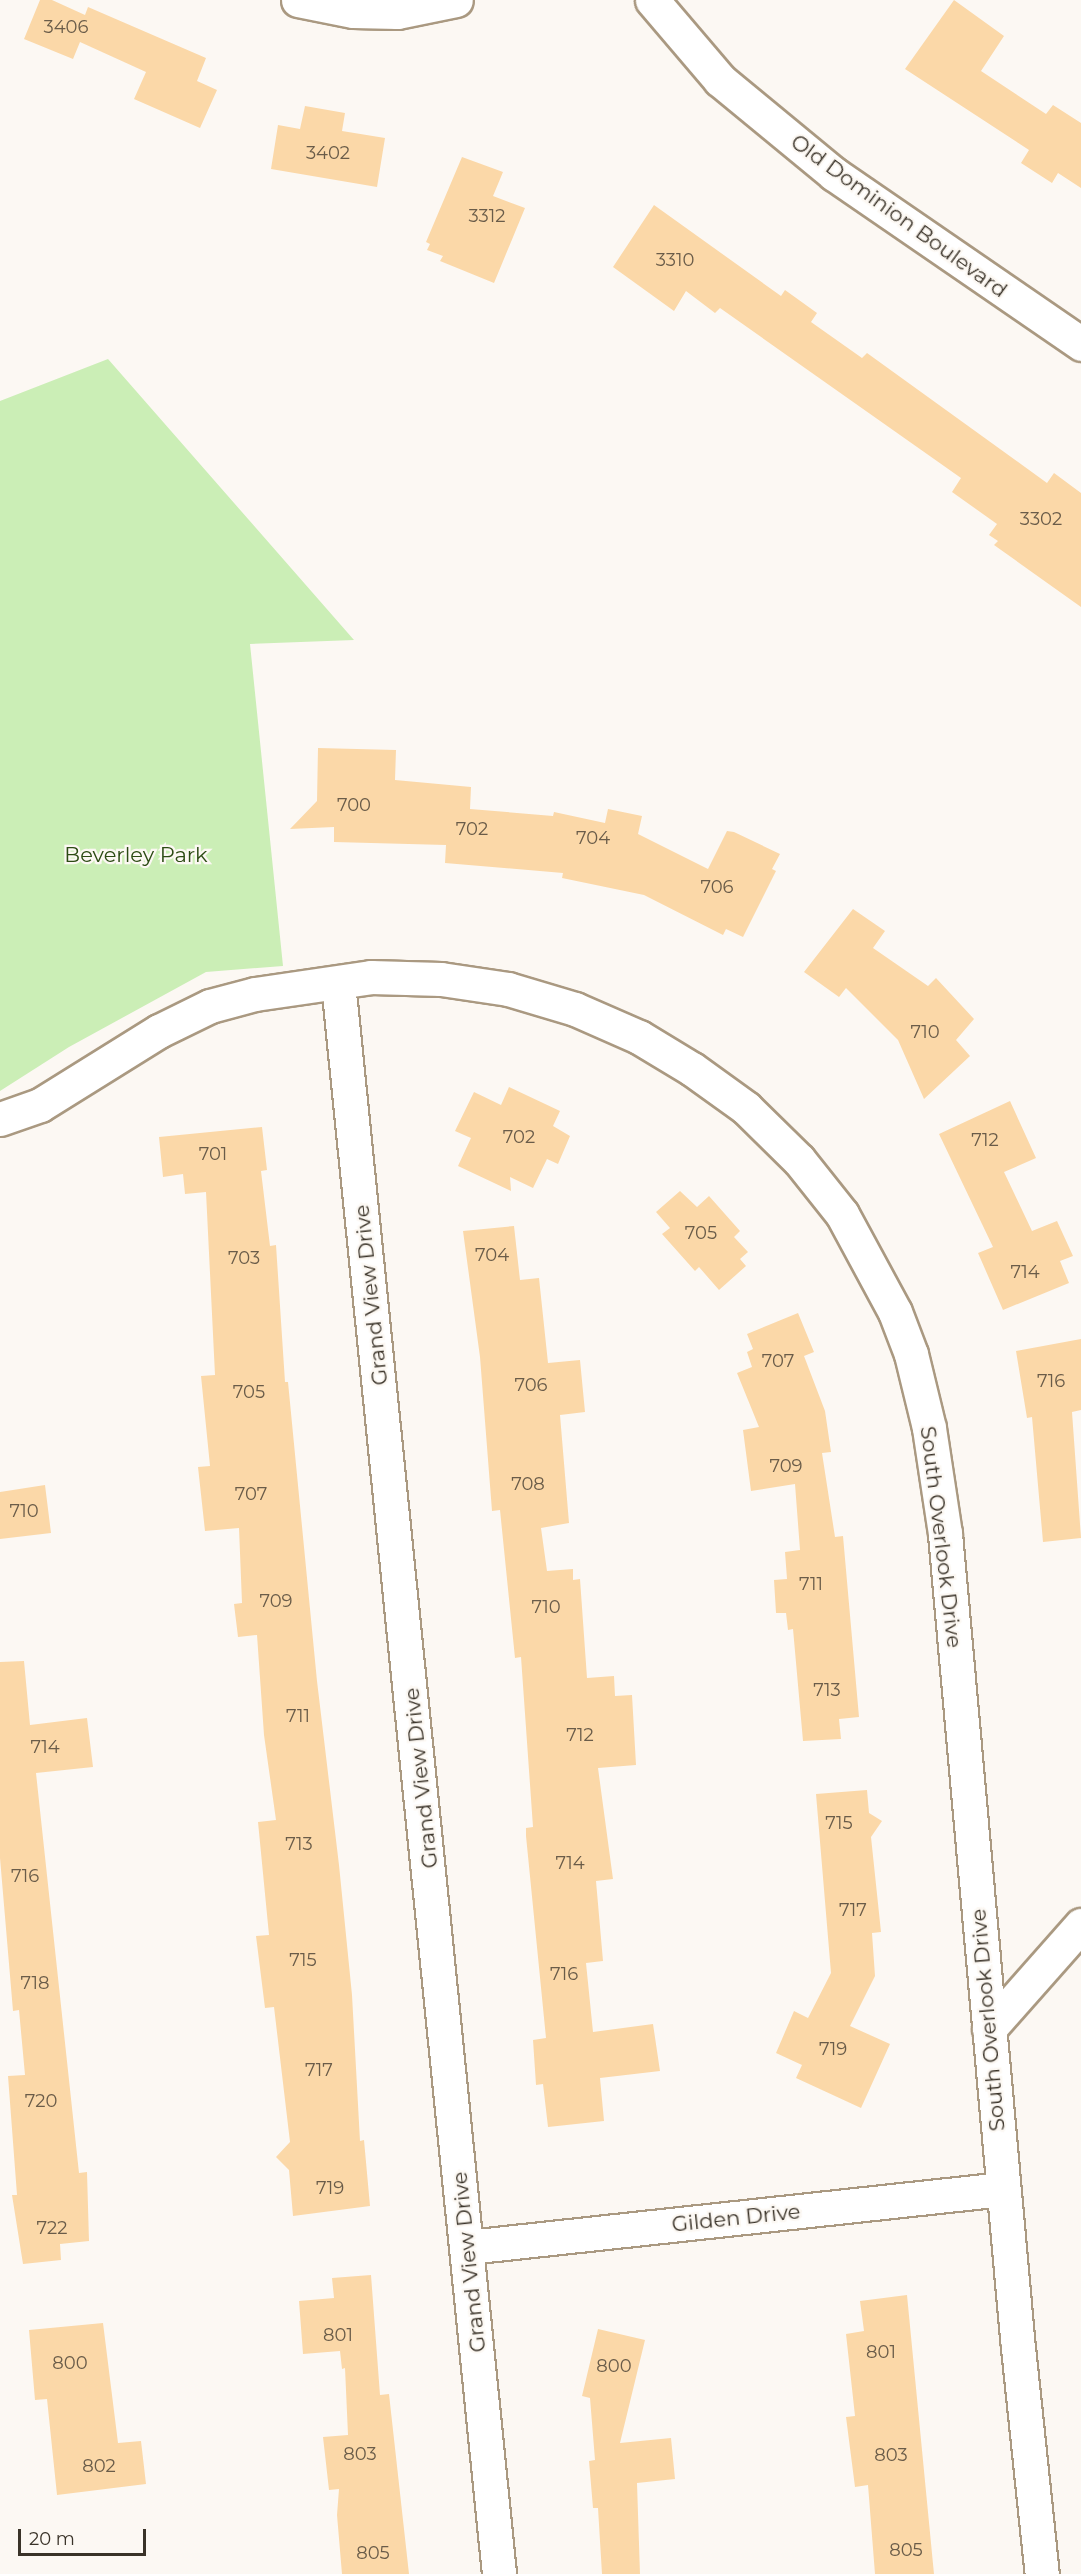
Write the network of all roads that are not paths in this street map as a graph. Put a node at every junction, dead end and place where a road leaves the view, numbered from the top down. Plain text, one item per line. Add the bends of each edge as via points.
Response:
1 (298, 0) edge
2 (456, 0) edge
3 (652, 0) edge
4 (1081, 344) edge
5 (338, 983) junction
6 (0, 1119) edge
7 (1081, 1925) edge
8 (989, 2029) junction
9 (1003, 2189) junction
10 (468, 2247) junction
11 (499, 2574) edge
12 (1042, 2574) edge

1 - 2 street via 353,11 397,12
3 - 4 street, Old Dominion Boulevard via 720,80 834,174
5 - 6 street, South Overlook Drive via 255,994 210,1006 159,1031 40,1105
5 - 8 street, South Overlook Drive via 371,977 441,979 508,989 575,1009 639,1037 746,1108 799,1160 842,1214 895,1312 911,1354 929,1428 945,1534
5 - 10 street, Grand View Drive
7 - 8 street
8 - 9 street, South Overlook Drive
9 - 10 street, Gilden Drive
9 - 12 street, South Overlook Drive
10 - 11 street, Grand View Drive

